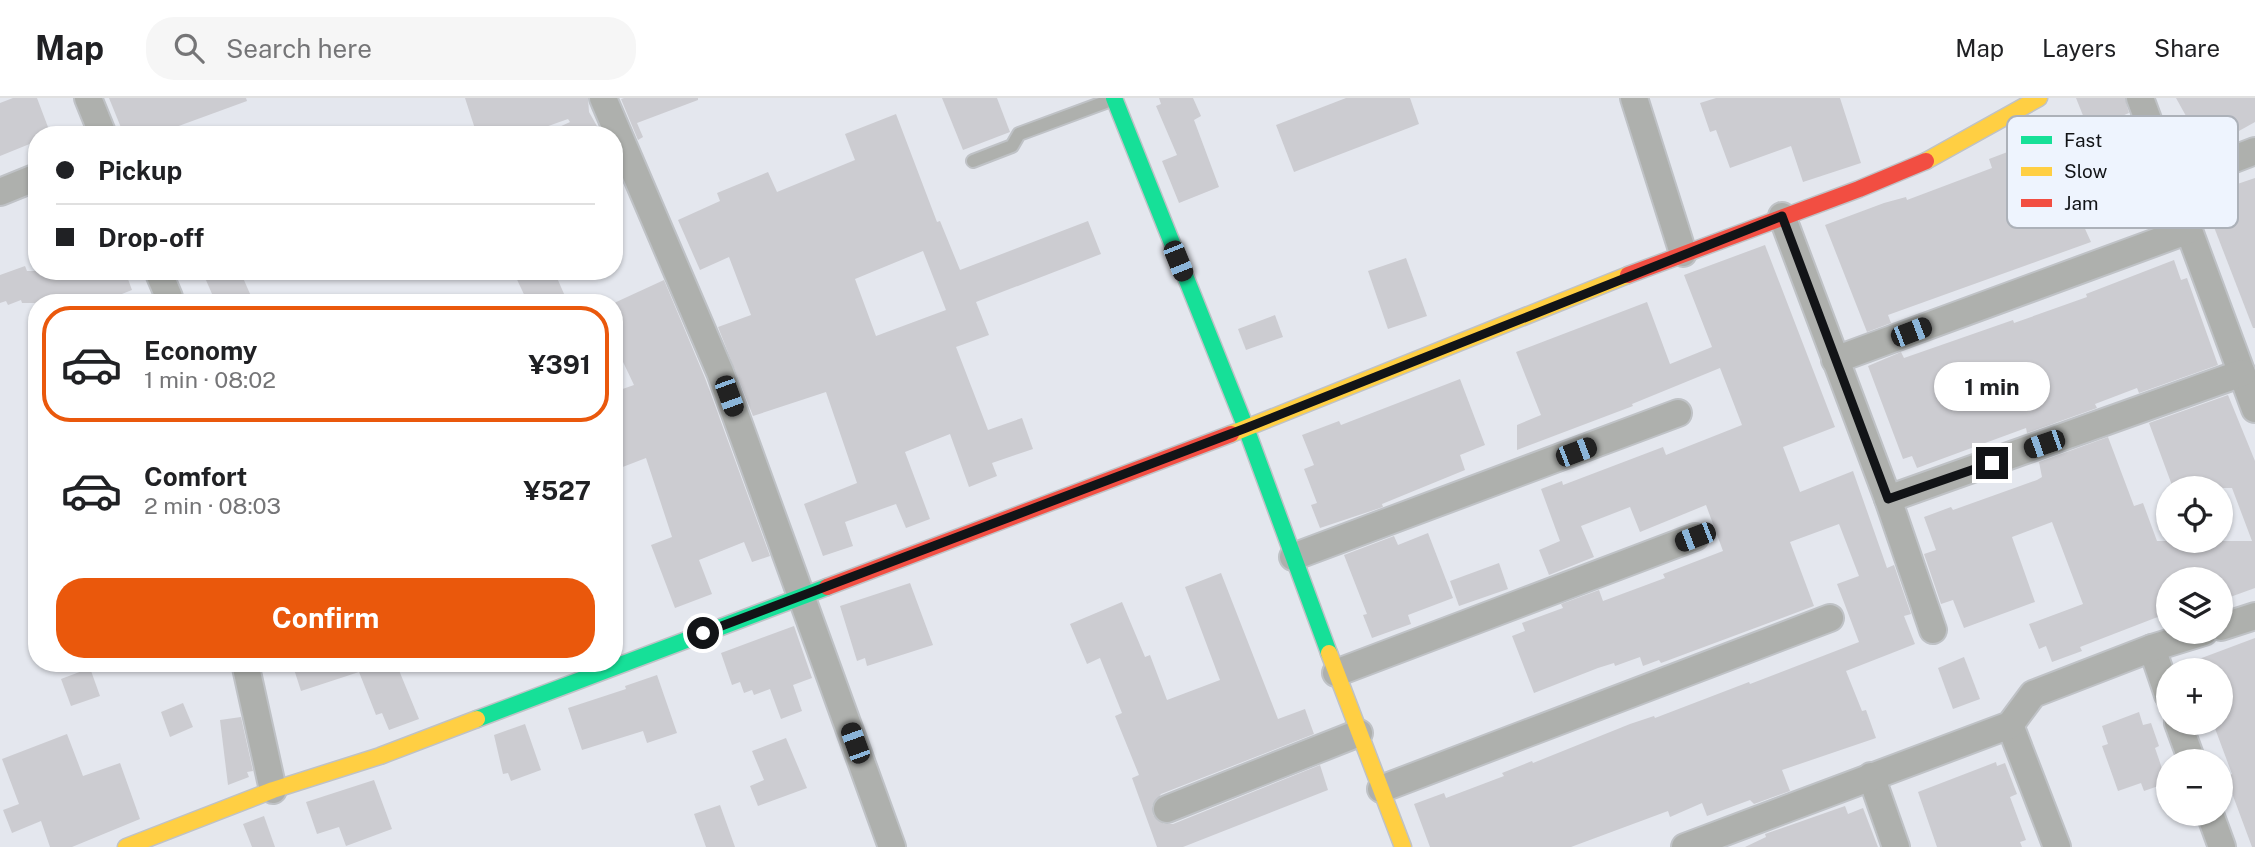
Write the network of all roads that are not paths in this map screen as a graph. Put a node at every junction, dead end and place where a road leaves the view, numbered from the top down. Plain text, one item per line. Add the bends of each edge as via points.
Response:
1 (88, 98) edge
2 (603, 98) edge
3 (1115, 98) edge
4 (1634, 98) edge
5 (2039, 98) edge
6 (2140, 98) edge
7 (2147, 116) edge
8 (99, 126) edge
9 (615, 126) edge
10 (623, 145) edge
11 (2255, 151) edge
12 (2238, 158) edge
13 (973, 161) dead end
14 (28, 181) edge
15 (0, 192) edge
16 (1782, 216) junction
17 (2189, 230) joint
18 (1683, 253) junction
19 (1835, 360) junction
20 (2242, 373) junction
21 (2255, 409) edge
22 (1678, 413) dead end
23 (1246, 428) junction
24 (1888, 499) junction
25 (1695, 537) dead end
26 (1293, 557) junction
27 (802, 595) junction
28 (2255, 616) edge
29 (1830, 618) dead end
30 (2233, 622) edge
31 (1933, 630) dead end
32 (2165, 644) edge
33 (2152, 648) junction
34 (2156, 660) edge
35 (623, 663) edge
36 (247, 672) edge
37 (600, 672) edge
38 (1336, 673) junction
39 (2010, 725) junction
40 (1359, 733) junction
41 (1871, 776) junction
42 (1381, 789) junction
43 (273, 790) junction
44 (1167, 809) dead end
45 (2214, 826) edge
46 (1729, 840) edge
47 (126, 847) edge
48 (892, 847) edge
49 (1403, 847) edge
50 (1685, 847) edge
51 (1896, 847) edge
52 (2057, 847) edge
53 (2222, 847) edge

1 - 8 street
2 - 9 street
3 - 13 lane via 1019,134 1012,146
3 - 23 street
4 - 18 street
5 - 16 street via 1924,162
6 - 7 street
10 - 27 street via 720,372
11 - 12 street
14 - 15 street
16 - 18 street
16 - 19 street
17 - 19 street
17 - 20 street
18 - 23 street
19 - 24 street
20 - 21 street
20 - 24 street
22 - 26 street
23 - 26 street
23 - 27 street
24 - 31 street
25 - 38 street
26 - 38 street
27 - 35 street
27 - 48 street
28 - 30 street
29 - 42 street
32 - 33 street
33 - 34 street
33 - 39 street via 2033,694
36 - 43 street
37 - 43 street via 380,756
38 - 40 street
39 - 41 street
39 - 52 street
40 - 42 street
40 - 44 street
41 - 46 street
41 - 51 street
42 - 49 street
43 - 47 street
45 - 53 street
46 - 50 street

